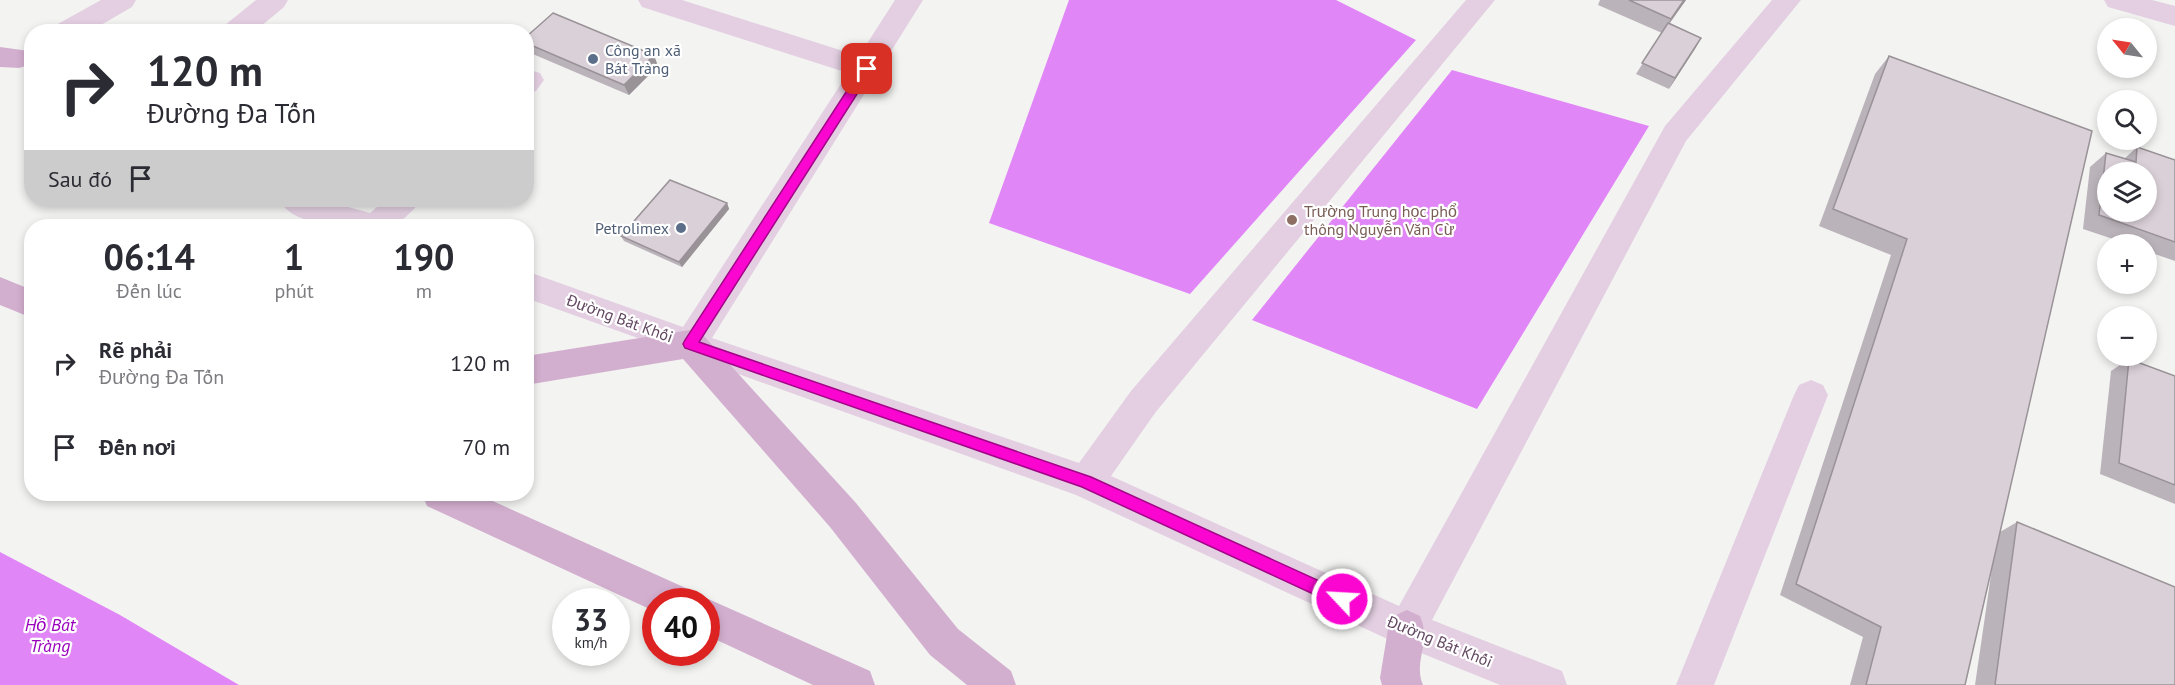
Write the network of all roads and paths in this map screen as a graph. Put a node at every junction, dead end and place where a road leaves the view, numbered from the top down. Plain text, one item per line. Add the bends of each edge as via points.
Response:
1 (122, 0) edge
2 (274, 0) edge
3 (652, 0) edge
4 (909, 0) edge
5 (1481, 0) edge
6 (1787, 0) edge
7 (2118, 0) edge
8 (2175, 16) edge
9 (80, 24) edge
10 (245, 24) edge
11 (867, 69) junction
12 (307, 207) edge
13 (396, 207) edge
14 (349, 219) edge
15 (382, 219) edge
16 (534, 287) edge
17 (0, 290) edge
18 (24, 302) edge
19 (690, 344) junction
20 (534, 370) edge
21 (1811, 395) dead end
22 (1086, 482) junction
23 (455, 501) edge
24 (645, 588) edge
25 (720, 622) edge
26 (1407, 629) junction
27 (856, 685) edge
28 (997, 685) edge
29 (1404, 685) edge
30 (1548, 685) edge
31 (1695, 685) edge

1 - 9 street
2 - 10 street
3 - 11 street
4 - 11 street
5 - 22 street via 1143,402
6 - 26 street via 1675,134
7 - 8 street
11 - 19 street
12 - 14 street
13 - 15 street
16 - 19 street, Đường Bát Khối
17 - 18 main road
19 - 20 main road
19 - 22 street, Đường Bát Khối
19 - 28 main road via 843,515 944,642
21 - 31 street
22 - 26 street, Đường Bát Khối
23 - 24 main road
25 - 27 main road
26 - 29 main road via 1399,678
26 - 30 street, Đường Bát Khối

